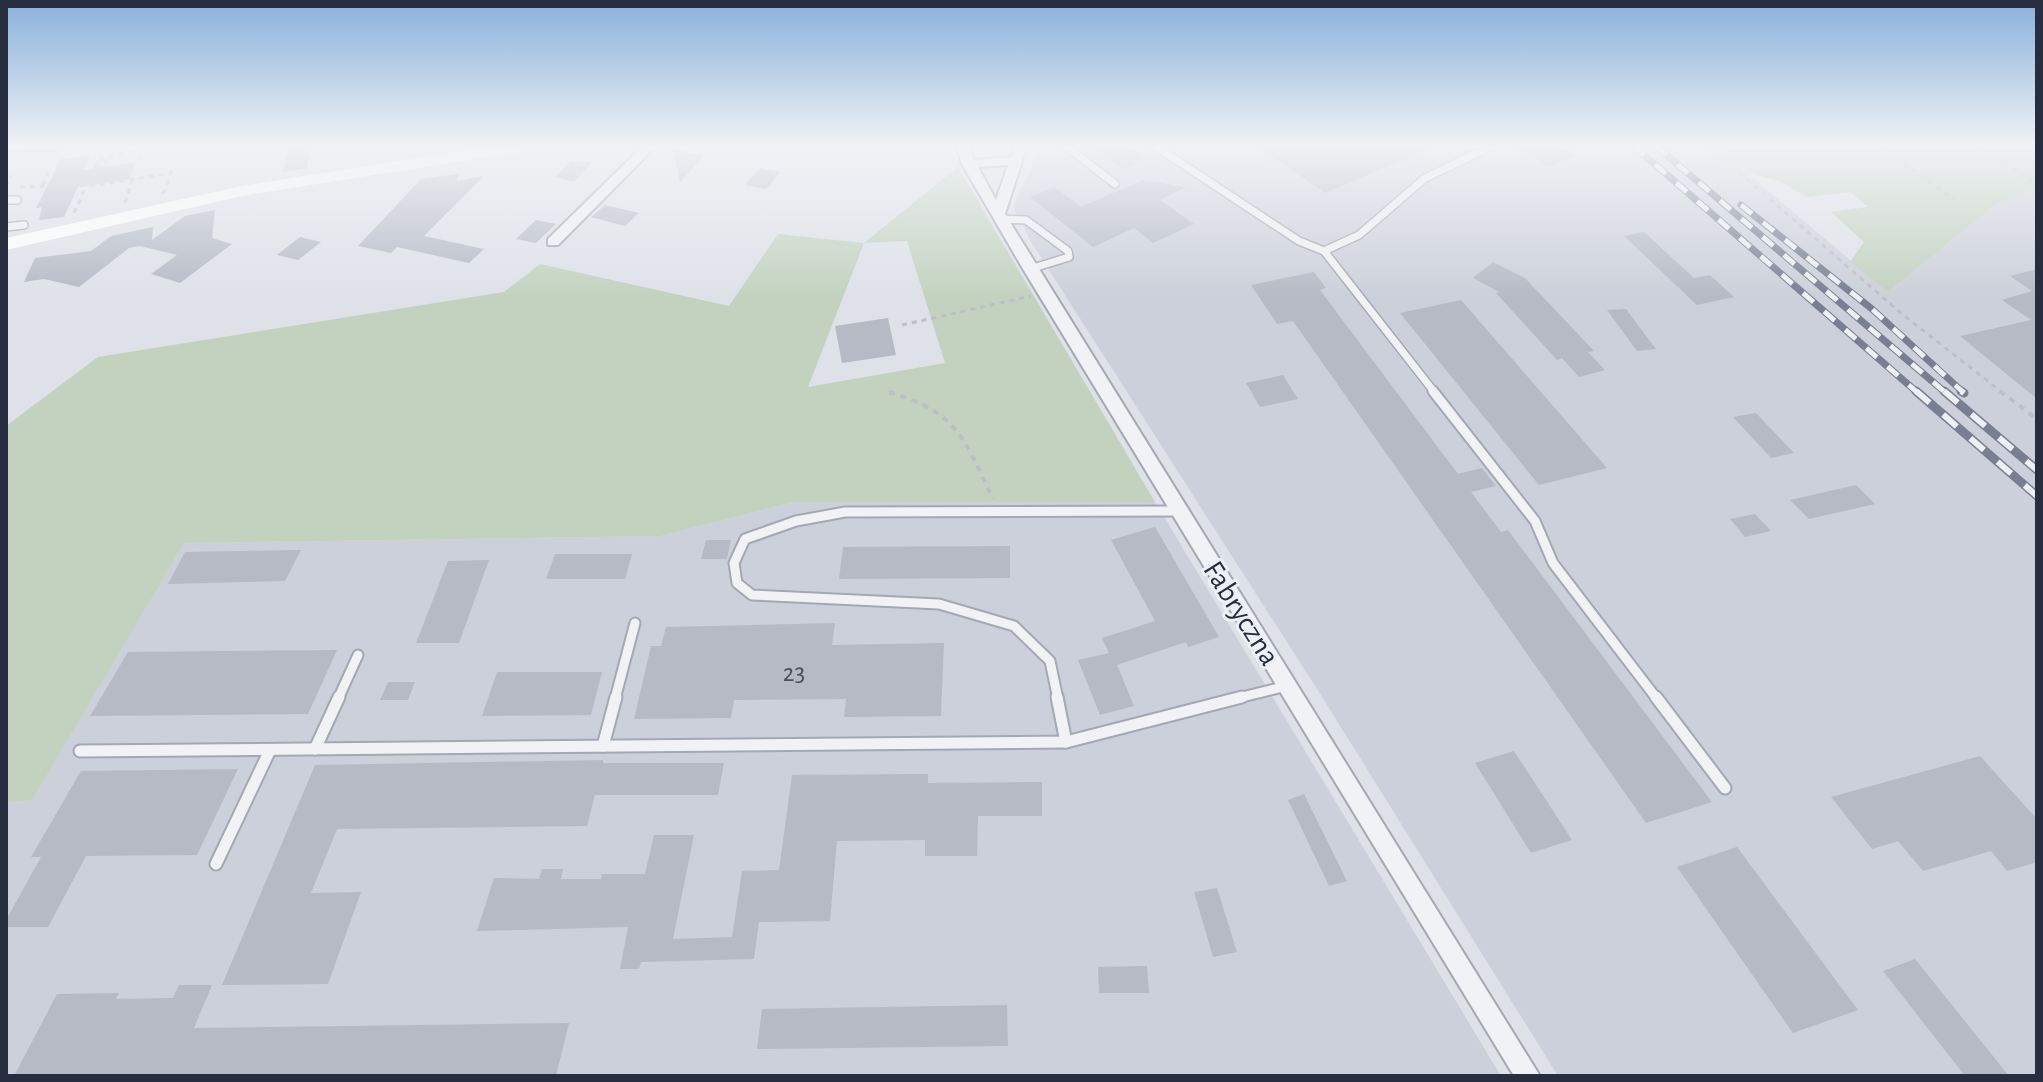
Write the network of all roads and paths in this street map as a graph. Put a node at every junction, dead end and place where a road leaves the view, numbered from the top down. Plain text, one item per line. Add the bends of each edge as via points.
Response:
1 (81, 196) edge
2 (127, 196) edge
3 (163, 196) edge
4 (218, 196) edge
5 (599, 196) edge
6 (987, 196) edge
7 (1004, 196) edge
8 (1232, 196) edge
9 (1404, 196) edge
10 (1767, 196) edge
11 (1950, 196) edge
12 (6, 200) edge
13 (17, 200) dead end
14 (1955, 200) dead end
15 (160, 204) dead end
16 (121, 213) dead end
17 (999, 217) junction
18 (71, 218) dead end
19 (24, 225) dead end
20 (6, 227) edge
21 (553, 242) dead end
22 (6, 244) edge
23 (1324, 251) junction
24 (1030, 269) junction
25 (1045, 293) junction
26 (902, 325) dead end
27 (889, 392) dead end
28 (2037, 419) edge
29 (1179, 511) junction
30 (999, 512) junction
31 (635, 623) dead end
32 (358, 655) dead end
33 (1287, 686) junction
34 (1066, 742) junction
35 (603, 746) junction
36 (315, 749) junction
37 (270, 750) junction
38 (80, 751) dead end
39 (1725, 788) dead end
40 (216, 864) dead end
41 (1528, 1076) edge

1 - 18 path
2 - 16 path
3 - 15 path
4 - 22 street
5 - 21 street
6 - 17 street, Fabryczna
7 - 17 street
8 - 23 lane via 1299,241
9 - 23 lane via 1359,235
10 - 28 path via 1902,314
11 - 14 path
12 - 13 lane
17 - 24 street, Fabryczna
17 - 24 lane via 1026,220 1068,251 1062,261
19 - 20 lane
23 - 39 lane via 1535,521 1553,563
24 - 25 street, Fabryczna
25 - 26 path
25 - 29 street, Fabryczna
27 - 30 path via 918,399 954,423
29 - 30 lane
29 - 33 street, Fabryczna
30 - 34 lane via 845,512 796,521 745,539 734,563 737,583 752,595 939,604 1014,626 1050,661
31 - 35 lane
32 - 36 lane
33 - 34 lane
33 - 41 street, Fabryczna
34 - 35 lane
35 - 36 lane
36 - 37 lane
37 - 38 lane
37 - 40 lane

